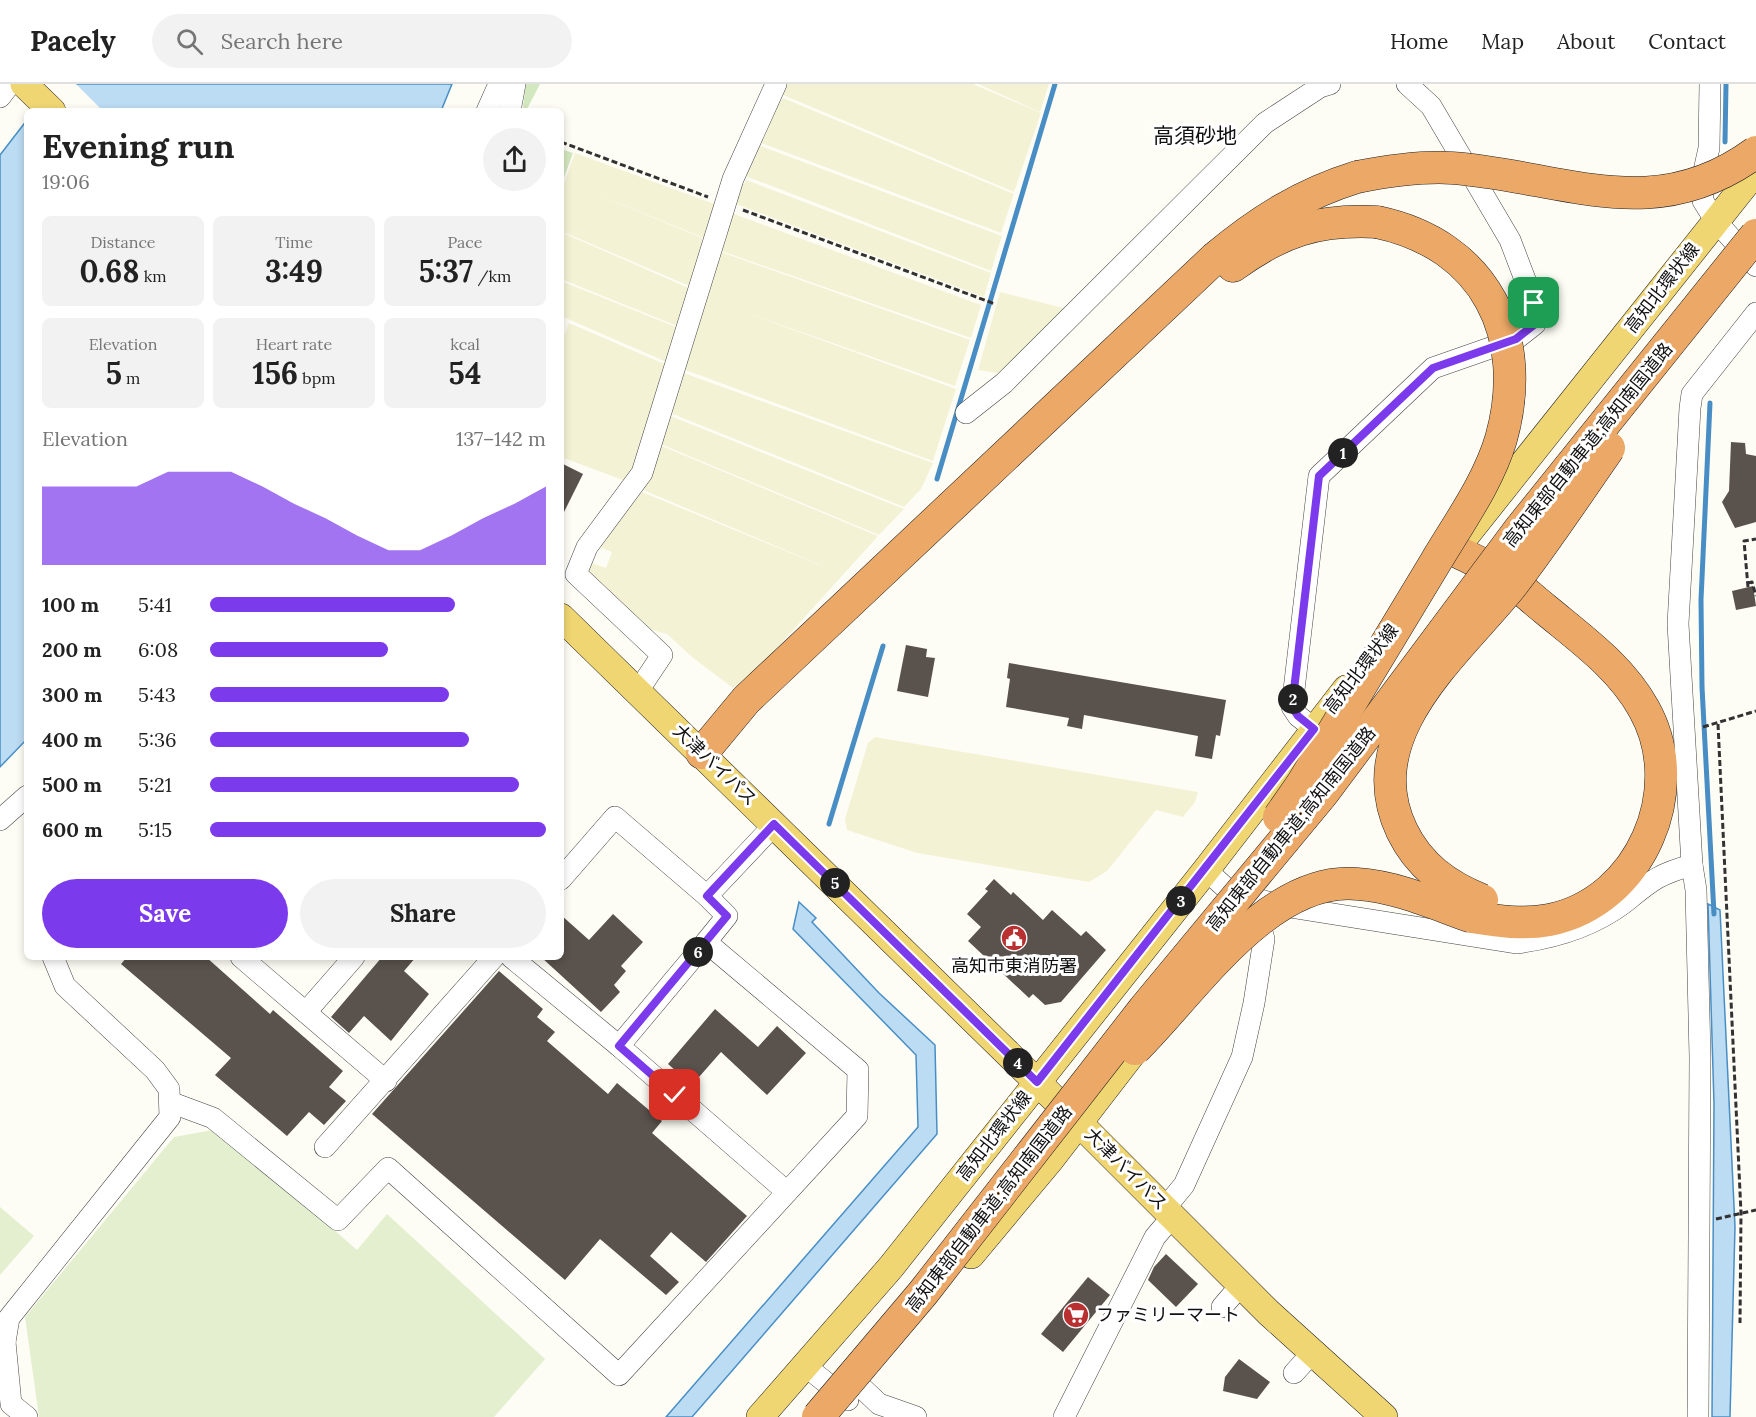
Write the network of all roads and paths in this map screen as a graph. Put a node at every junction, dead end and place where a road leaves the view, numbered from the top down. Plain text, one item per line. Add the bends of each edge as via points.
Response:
1 (10, 84) edge
2 (24, 84) edge
3 (500, 84) edge
4 (516, 84) edge
5 (776, 84) edge
6 (1330, 84) edge
7 (1407, 84) edge
8 (1710, 84) edge
9 (0, 97) edge
10 (49, 108) edge
11 (488, 108) edge
12 (511, 108) edge
13 (564, 143) edge
14 (1756, 152) edge
15 (1756, 171) edge
16 (725, 203) junction
17 (1715, 220) junction
18 (1755, 255) edge
19 (995, 304) dead end
20 (1756, 313) edge
21 (966, 413) dead end
22 (1756, 539) edge
23 (1454, 550) junction
24 (568, 569) edge
25 (1497, 583) junction
26 (1756, 596) edge
27 (564, 619) edge
28 (638, 691) junction
29 (1756, 711) edge
30 (1718, 724) junction
31 (1710, 725) dead end
32 (1314, 729) junction
33 (702, 753) junction
34 (1357, 762) junction
35 (24, 799) edge
36 (0, 820) edge
37 (774, 824) junction
38 (1692, 865) junction
39 (1206, 870) junction
40 (564, 876) edge
41 (707, 896) junction
42 (1253, 899) junction
43 (1477, 908) junction
44 (706, 942) junction
45 (54, 960) edge
46 (245, 960) edge
47 (351, 960) edge
48 (491, 960) edge
49 (515, 960) edge
50 (1144, 1009) junction
51 (306, 1012) junction
52 (619, 1046) junction
53 (386, 1081) junction
54 (1037, 1082) junction
55 (170, 1102) junction
56 (1066, 1126) junction
57 (325, 1147) dead end
58 (788, 1192) junction
59 (1756, 1210) edge
60 (1169, 1212) junction
61 (1741, 1213) junction
62 (1710, 1220) dead end
63 (1241, 1285) junction
64 (1222, 1307) dead end
65 (1740, 1323) dead end
66 (2, 1340) edge
67 (1312, 1353) junction
68 (804, 1365) junction
69 (1294, 1373) dead end
70 (849, 1402) edge
71 (27, 1417) edge
72 (760, 1417) edge
73 (818, 1417) edge
74 (916, 1417) edge
75 (1064, 1417) edge
76 (1384, 1417) edge
77 (1698, 1417) edge

1 - 9 street
2 - 10 main road
3 - 11 street
4 - 12 street
5 - 16 street
6 - 21 street via 1265,123 1004,383
7 - 32 street via 1431,106 1510,240 1534,303 1535,324 1516,339 1433,368 1319,476 1292,707
8 - 17 street via 1709,148 1701,191
13 - 16 path
14 - 33 highway, bridge via 1718,175 1661,192 1601,192 1450,168 1388,171 1326,187 1269,215 1215,258 746,700
15 - 17 main road, 高知北環状線
16 - 19 path
16 - 24 street via 642,472
17 - 18 street
17 - 23 main road, 高知北環状線
18 - 25 main road
18 - 43 highway, bridge via 1541,546 1424,689 1400,730 1390,776 1398,823 1415,852 1439,878
18 - 50 highway, 高知東部自動車道;高知南国道路, bridge via 1519,530 1323,793
20 - 38 street via 1692,394 1690,408 1678,624
22 - 26 path via 1744,541 1748,585 1752,582
23 - 25 highway
23 - 32 main road, 高知北環状線
24 - 28 street via 662,655
25 - 34 main road
25 - 43 highway via 1616,699 1642,749 1645,774 1636,823 1624,846 1608,867 1587,884 1562,898
27 - 28 main road, 大津バイパス
28 - 33 main road, 大津バイパス
29 - 30 path
30 - 31 path
30 - 61 path
32 - 34 street
32 - 39 main road, 高知北環状線
33 - 37 main road, 大津バイパス
33 - 50 highway, bridge via 758,712 1228,269 1282,235 1311,225 1343,220 1377,222 1423,236 1467,269 1493,305 1505,336 1511,388 1500,442 1466,510 1302,784
34 - 42 main road
35 - 36 street
37 - 41 street
37 - 54 main road, 大津バイパス
38 - 42 street via 1654,878 1586,925 1550,938 1516,943
38 - 77 street via 1700,1057
39 - 42 street via 1228,890
39 - 54 main road, 高知北環状線
40 - 41 street via 615,817
41 - 44 street via 727,916
42 - 56 main road
42 - 60 street via 1264,939 1242,1058
43 - 56 highway, bridge via 1357,883 1335,884 1291,897 1270,910 1238,940
44 - 52 street
44 - 58 street via 858,1070 857,1116
45 - 55 street via 65,986 155,1070 169,1089
46 - 51 street
47 - 51 street
48 - 53 street
49 - 52 street
50 - 56 highway, 高知東部自動車道;高知南国道路, bridge
51 - 53 street
52 - 58 street
53 - 57 street
54 - 56 main road, 大津バイパス
54 - 68 main road, 高知北環状線 via 891,1267
55 - 58 street via 213,1118 338,1220 388,1168 619,1375
55 - 66 street via 170,1118 165,1127 9,1318
56 - 60 main road, 大津バイパス
56 - 70 main road
56 - 73 highway, 高知東部自動車道;高知南国道路, bridge
59 - 61 path
60 - 63 main road, 大津バイパス
60 - 75 street
61 - 62 path
61 - 65 path
63 - 64 street
63 - 67 main road, 大津バイパス
66 - 71 street via 12,1404
67 - 69 street
67 - 76 main road, 大津バイパス
68 - 70 street
68 - 72 main road, 高知北環状線
70 - 74 street via 879,1404

